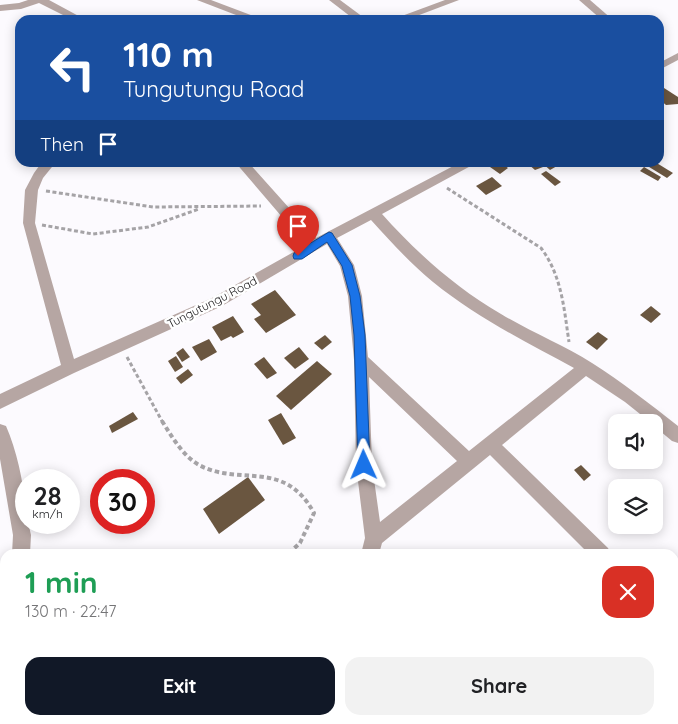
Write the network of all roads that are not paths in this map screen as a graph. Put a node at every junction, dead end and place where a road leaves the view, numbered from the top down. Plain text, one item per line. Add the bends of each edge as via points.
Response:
1 (37, 0) edge
2 (42, 0) edge
3 (202, 0) edge
4 (334, 0) edge
5 (454, 0) edge
6 (584, 0) edge
7 (0, 8) edge
8 (71, 15) edge
9 (245, 15) edge
10 (355, 15) edge
11 (410, 15) edge
12 (602, 15) edge
13 (678, 56) edge
14 (664, 64) edge
15 (46, 167) edge
16 (245, 167) edge
17 (463, 167) edge
18 (374, 213) junction
19 (329, 236) junction
20 (315, 246) junction
21 (362, 360) junction
22 (579, 364) junction
23 (69, 368) junction
24 (0, 402) edge
25 (0, 431) edge
26 (678, 436) edge
27 (490, 445) junction
28 (469, 462) junction
29 (372, 546) edge
30 (21, 549) edge
31 (597, 549) edge

1 - 7 street
2 - 8 street
3 - 9 street
4 - 10 street
5 - 11 street
6 - 12 street
13 - 14 street
15 - 23 street via 31,189 29,222
16 - 20 street
17 - 18 street, Tungutungu Road
18 - 19 street, Tungutungu Road
18 - 22 street via 407,251 439,279 495,318
19 - 20 street, Tungutungu Road
19 - 21 street via 347,265 355,296
20 - 23 street, Tungutungu Road via 217,302
21 - 28 street
21 - 29 street via 364,465
22 - 26 street via 630,396
22 - 27 street
23 - 24 street, Tungutungu Road
25 - 30 street via 6,447 22,535
27 - 28 street
27 - 31 street
28 - 29 street

